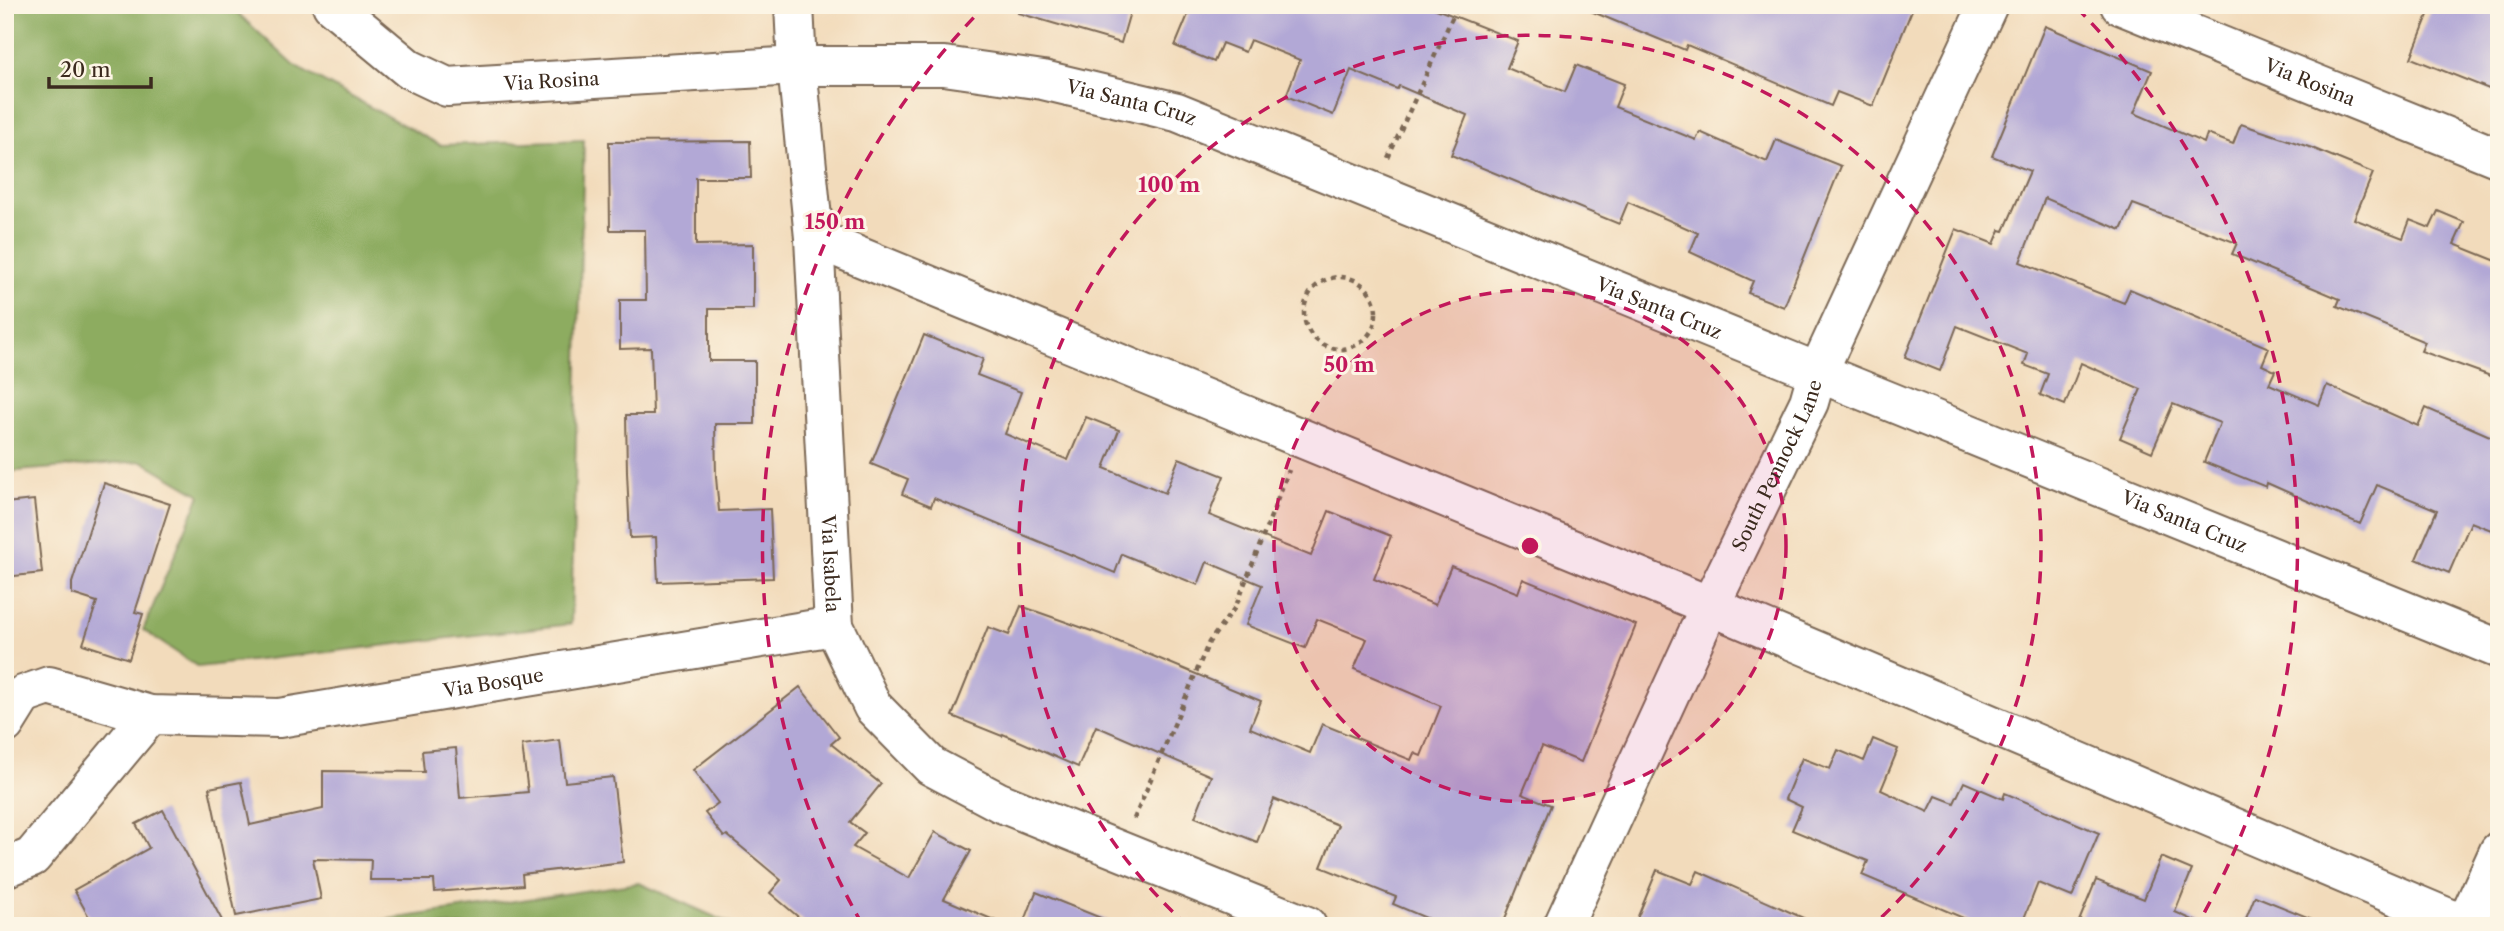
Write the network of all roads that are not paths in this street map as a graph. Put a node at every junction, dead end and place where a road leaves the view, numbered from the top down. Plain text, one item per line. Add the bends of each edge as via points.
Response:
1 (332, 5) edge
2 (794, 5) edge
3 (1988, 5) edge
4 (2120, 5) edge
5 (797, 66) junction
6 (2499, 158) edge
7 (814, 238) junction
8 (1818, 374) junction
9 (1710, 606) junction
10 (834, 626) junction
11 (2499, 649) edge
12 (150, 715) junction
13 (5, 724) edge
14 (2499, 851) edge
15 (5, 864) edge
16 (2465, 925) edge
17 (1307, 926) edge
18 (1563, 926) edge

1 - 5 street, Via Rosina via 409,69 447,87
2 - 5 street, Via Isabela
3 - 8 street, South Pennock Lane
4 - 6 street, Via Rosina
5 - 7 street, Via Isabela
5 - 8 street, Via Santa Cruz via 944,66 1042,80 1177,112
7 - 9 street
7 - 10 street, Via Isabela
8 - 9 street, South Pennock Lane via 1809,402
8 - 11 street, Via Santa Cruz
9 - 16 street
9 - 18 street, South Pennock Lane
10 - 12 street, Via Bosque via 279,718
10 - 17 street, Via Isabela via 873,707 931,766 999,802
12 - 13 street, Via Bosque via 49,686 23,695
12 - 15 street via 32,857
14 - 16 street

